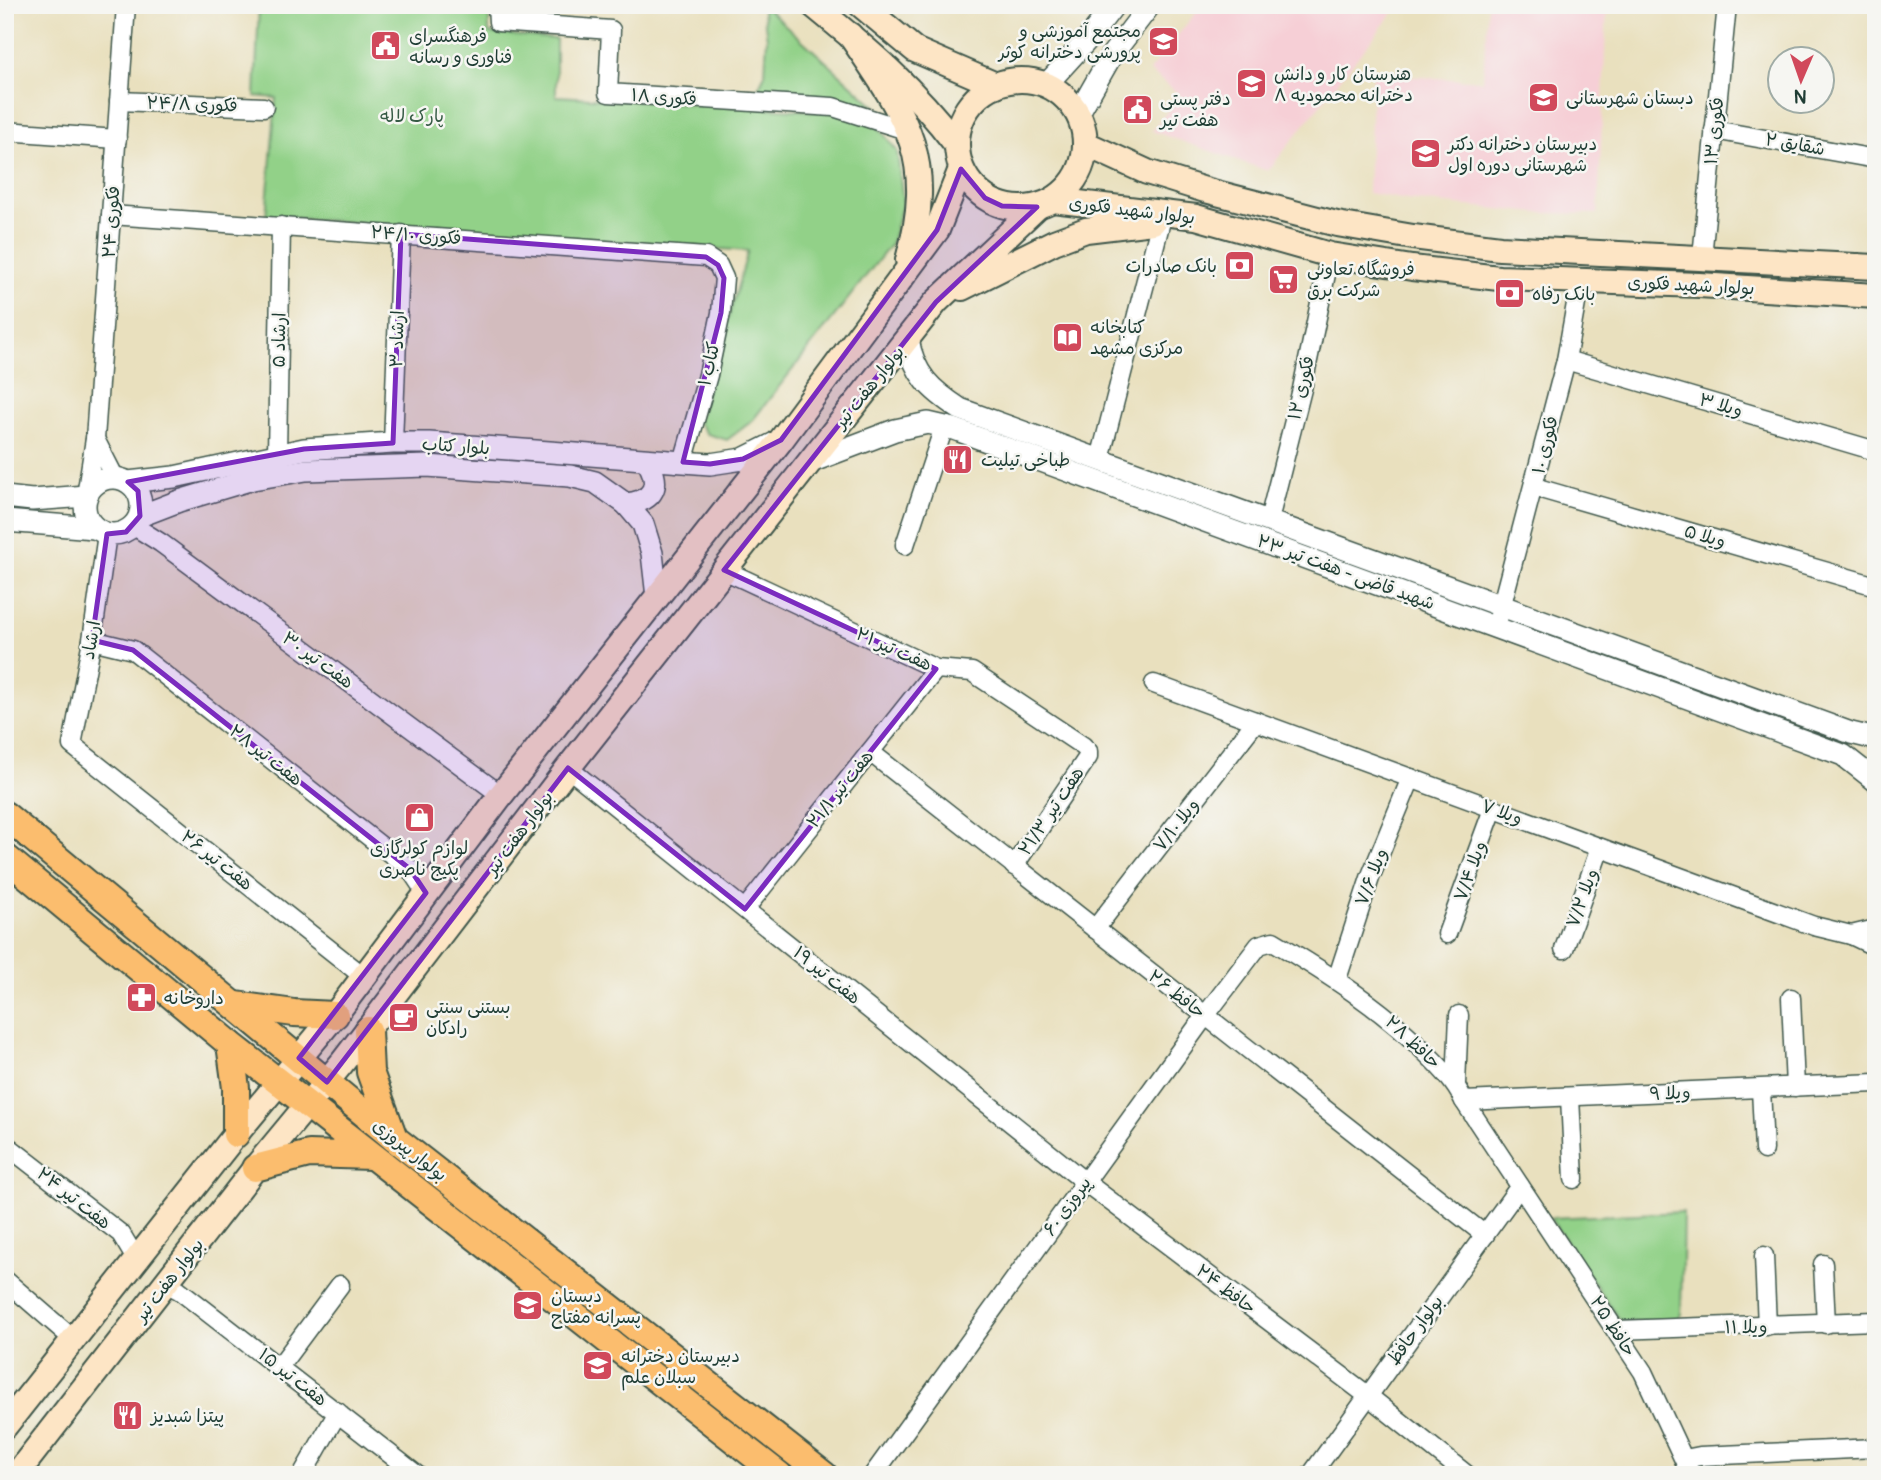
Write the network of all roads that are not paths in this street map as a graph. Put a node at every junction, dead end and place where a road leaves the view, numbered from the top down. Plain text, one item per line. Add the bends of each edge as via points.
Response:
1 (126, 5) edge
2 (497, 5) edge
3 (813, 5) edge
4 (860, 5) edge
5 (1114, 5) edge
6 (1150, 5) edge
7 (1727, 5) edge
8 (850, 35) junction
9 (915, 50) junction
10 (892, 71) junction
11 (996, 85) junction
12 (1046, 85) junction
13 (119, 101) junction
14 (264, 107) dead end
15 (1079, 114) junction
16 (1714, 130) junction
17 (5, 131) edge
18 (909, 131) junction
19 (117, 139) junction
20 (956, 144) junction
21 (1086, 145) junction
22 (1876, 159) edge
23 (961, 169) junction
24 (1045, 204) junction
25 (111, 215) junction
26 (1196, 217) junction
27 (1161, 221) junction
28 (281, 226) junction
29 (401, 234) junction
30 (1330, 254) junction
31 (1702, 257) junction
32 (718, 265) joint
33 (1876, 267) edge
34 (904, 275) junction
35 (1580, 281) junction
36 (1876, 296) edge
37 (936, 302) junction
38 (908, 339) junction
39 (1566, 360) junction
40 (940, 396) junction
41 (936, 425) junction
42 (95, 439) junction
43 (781, 440) junction
44 (393, 443) junction
45 (1876, 451) edge
46 (277, 454) junction
47 (1100, 459) junction
48 (647, 461) junction
49 (683, 462) junction
50 (808, 463) junction
51 (122, 480) junction
52 (1534, 487) junction
53 (86, 496) junction
54 (5, 498) edge
55 (625, 504) junction
56 (1269, 520) junction
57 (5, 521) edge
58 (137, 521) junction
59 (101, 531) junction
60 (905, 545) dead end
61 (724, 570) junction
62 (1876, 586) edge
63 (657, 597) junction
64 (1499, 617) junction
65 (92, 640) junction
66 (936, 669) junction
67 (1154, 684) dead end
68 (1256, 721) junction
69 (1876, 739) edge
70 (72, 745) joint
71 (870, 752) junction
72 (1088, 757) joint
73 (568, 768) junction
74 (1411, 778) junction
75 (1876, 781) edge
76 (501, 795) junction
77 (1493, 809) junction
78 (5, 815) edge
79 (1600, 848) junction
80 (5, 857) edge
81 (1014, 866) junction
82 (426, 892) junction
83 (745, 909) junction
84 (1096, 929) junction
85 (1876, 929) edge
86 (1447, 934) dead end
87 (1851, 935) junction
88 (1266, 942) joint
89 (1876, 947) edge
90 (1564, 948) dead end
91 (363, 976) junction
92 (1337, 979) junction
93 (1791, 998) dead end
94 (235, 1005) junction
95 (335, 1014) junction
96 (1459, 1015) dead end
97 (1205, 1016) junction
98 (368, 1030) junction
99 (230, 1044) junction
100 (299, 1058) junction
101 (279, 1082) junction
102 (327, 1082) junction
103 (1876, 1083) edge
104 (1456, 1084) junction
105 (1795, 1087) junction
106 (1761, 1089) junction
107 (1570, 1097) junction
108 (1464, 1101) junction
109 (307, 1104) junction
110 (236, 1134) junction
111 (395, 1139) junction
112 (5, 1144) edge
113 (1764, 1150) dead end
114 (371, 1156) junction
115 (256, 1168) junction
116 (1574, 1179) dead end
117 (1085, 1182) junction
118 (1520, 1186) junction
119 (1485, 1235) junction
120 (1764, 1256) dead end
121 (136, 1259) junction
122 (1822, 1264) dead end
123 (5, 1280) edge
124 (166, 1283) junction
125 (340, 1285) dead end
126 (1876, 1321) edge
127 (1826, 1324) junction
128 (1767, 1326) junction
129 (1617, 1330) junction
130 (74, 1339) junction
131 (279, 1367) junction
132 (1367, 1395) junction
133 (338, 1412) junction
134 (5, 1426) edge
135 (1876, 1448) edge
136 (1688, 1467) edge
137 (1463, 1473) edge
138 (16, 1475) edge
139 (302, 1475) edge
140 (417, 1475) edge
141 (779, 1475) edge
142 (824, 1475) edge
143 (873, 1475) edge
144 (1311, 1475) edge

1 - 13 street, فکوری ۲۴
2 - 18 street, فکوری ١٨ via 498,22 611,30 608,93 833,107
3 - 8 main road
4 - 9 main road
5 - 12 street
6 - 15 street via 1111,56
7 - 16 street, فکوری ۱۳
8 - 10 main road
8 - 18 main road
9 - 10 main road via 913,70 903,74
9 - 11 main road
10 - 20 main road
11 - 12 main road via 1030,80
11 - 20 main road via 967,108
12 - 15 main road
13 - 14 street, فکوری ۲۴/۸
13 - 19 street, فکوری ۲۴
15 - 21 main road
16 - 22 street, شقایق ۲
16 - 31 street, فکوری ۱۳
17 - 19 street
18 - 34 main road via 918,162 920,195
19 - 25 street, فکوری ۲۴
20 - 23 main road
21 - 24 main road via 1077,177 1066,191
21 - 31 main road, بولوار شهید فکوری via 1147,172 1337,224 1500,248
23 - 24 main road via 985,198 1002,206 1021,209
23 - 34 main road, بولوار هفت تیر via 937,230
24 - 26 main road, بولوار شهید فکوری
24 - 37 main road, بولوار هفت تیر
25 - 28 street, فکوری ۲۴/۱۰
25 - 42 street, فکوری ۲۴
26 - 27 main road
26 - 30 main road, بولوار شهید فکوری
27 - 37 main road via 1086,230
27 - 47 street
28 - 29 street, فکوری ۲۴/۱۰
28 - 46 street, ارشاد ۵
29 - 32 street, فکوری ۲۴/۱۰ via 706,257
29 - 44 street, ارشاد ۳
30 - 35 main road, بولوار شهید فکوری via 1499,278
30 - 56 street, فکوری ۱۲
31 - 33 main road, بولوار شهید فکوری
32 - 49 street, کتاب ۱ via 724,278 720,313
34 - 43 main road, بولوار هفت تیر
35 - 36 main road, بولوار شهید فکوری
35 - 39 street, فکوری ۱۰
37 - 38 main road, بولوار هفت تیر
38 - 40 street, شهید قاضی - هفت تیر ۲۳ via 911,359
38 - 50 main road, بولوار هفت تیر
39 - 45 street, ویلا ۳
39 - 52 street, فکوری ۱۰
40 - 41 street via 928,406
40 - 47 street, شهید قاضی - هفت تیر ۲۳ via 960,410
41 - 50 street via 865,440
41 - 60 street
41 - 64 street, شهید قاضی - هفت تیر ۲۳
42 - 51 street
42 - 53 street, فکوری ۲۴
43 - 49 street, بلوار کتاب via 743,459
43 - 63 main road, بولوار هفت تیر
44 - 46 street, بلوار کتاب
44 - 48 street, بلوار کتاب
46 - 51 street, بلوار کتاب via 174,477
47 - 56 street, شهید قاضی - هفت تیر ۲۳
48 - 49 street, بلوار کتاب
48 - 55 street via 655,475 653,491 642,502
50 - 61 main road, بولوار هفت تیر
51 - 53 street via 102,480
51 - 58 street via 138,491 142,503
52 - 62 street, ویلا ۵
52 - 64 street, فکوری ۱۰
53 - 54 street
53 - 59 street via 87,519
55 - 58 street, بلوار کتاب via 595,482 570,476 427,466 306,470 253,479 180,501
55 - 63 street, بلوار کتاب via 643,524
56 - 64 street, شهید قاضی - هفت تیر ۲۳
57 - 59 street
58 - 59 street via 117,535
58 - 76 street, هفت تیر ۳۰
59 - 65 street, ارشاد
61 - 66 street, هفت تیر ۲۱
61 - 73 main road, بولوار هفت تیر
63 - 76 main road, بولوار هفت تیر
64 - 69 street, شهید قاضی - هفت تیر ۲۳
64 - 75 street, شهید قاضی - هفت تیر ۲۳ via 1843,755
65 - 70 street, ارشاد
65 - 82 street, هفت تیر ۲۸ via 133,650 410,869
66 - 71 street, هفت تیر ۲۱/۱
66 - 72 street, هفت تیر ۲۱ via 972,672 1083,746
67 - 68 street, ویلا ۷
68 - 74 street, ویلا ۷
68 - 84 street, ویلا ۷/۱۰
70 - 91 street, هفت تیر ۲۶
71 - 81 street, حافظ ۲۶
71 - 83 street, هفت تیر ۲۱/۱
72 - 81 street, هفت تیر ۲۱/۳
73 - 83 street, هفت تیر ۱۹
73 - 98 main road, بولوار هفت تیر
74 - 77 street, ویلا ۷
74 - 92 street, ویلا ۷/۶ via 1370,878
76 - 82 main road, بولوار هفت تیر
77 - 79 street, ویلا ۷
77 - 86 street, ویلا ۷/۴
78 - 94 main road, بولوار پیروزی
79 - 87 street, ویلا ۷ via 1814,926
79 - 90 street, ویلا ۷/۲
80 - 99 main road, بولوار پیروزی
81 - 84 street, حافظ ۲۶
82 - 91 main road, بولوار هفت تیر
83 - 117 street, هفت تیر ۱۹
84 - 97 street, حافظ ۲۶
85 - 87 street
87 - 89 street, ویلا ۷
88 - 92 street, حافظ ۲۸ via 1273,941
88 - 97 street, پیروزی ۶۰
91 - 95 main road, بولوار هفت تیر
92 - 104 street, حافظ ۲۸ via 1404,1031
93 - 105 street
94 - 95 main road
94 - 100 main road, بولوار پیروزی
95 - 100 main road, بولوار هفت تیر
96 - 104 street
97 - 117 street, پیروزی ۶۰
97 - 119 street, حافظ ۲۶
98 - 102 main road, بولوار هفت تیر
98 - 111 main road via 370,1072
99 - 101 main road, بولوار پیروزی
99 - 110 main road
100 - 101 main road, بولوار هفت تیر
100 - 102 main road, بولوار پیروزی
101 - 109 main road, بولوار پیروزی
101 - 110 main road, بولوار هفت تیر
102 - 109 main road, بولوار هفت تیر
102 - 111 main road, بولوار پیروزی
103 - 105 street, ویلا ۹
104 - 108 street, حافظ ۲۸
105 - 106 street, ویلا ۹
106 - 107 street, ویلا ۹
106 - 113 street
107 - 108 street, ویلا ۹
107 - 116 street
108 - 118 street, حافظ ۲۸
109 - 114 main road, بولوار پیروزی
109 - 115 main road, بولوار هفت تیر
110 - 121 main road, بولوار هفت تیر
111 - 142 main road, بولوار پیروزی
112 - 121 street, هفت تیر ۲۴ via 121,1234
114 - 115 main road via 309,1154
114 - 141 main road, بولوار پیروزی
115 - 124 main road, بولوار هفت تیر
117 - 132 street, حافظ ۲۴
117 - 143 street, پیروزی ۶۰
118 - 119 street, بولوار حافظ
118 - 129 street, حافظ ۲۵
119 - 132 street, بولوار حافظ
120 - 128 street
121 - 130 main road, بولوار هفت تیر
122 - 127 street
123 - 130 street
124 - 131 street, هفت تیر ۱۵
124 - 138 main road, بولوار هفت تیر
125 - 131 street
126 - 127 street, ویلا ۱۱
127 - 128 street, ویلا ۱۱
128 - 129 street, ویلا ۱۱
129 - 136 street, حافظ ۲۵ via 1643,1372
130 - 134 main road, بولوار هفت تیر
131 - 133 street, هفت تیر ۱۵
132 - 137 street, حافظ ۲۴
132 - 144 street, بولوار حافظ
133 - 139 street
133 - 140 street, هفت تیر ۱۵
135 - 136 street via 1700,1456

